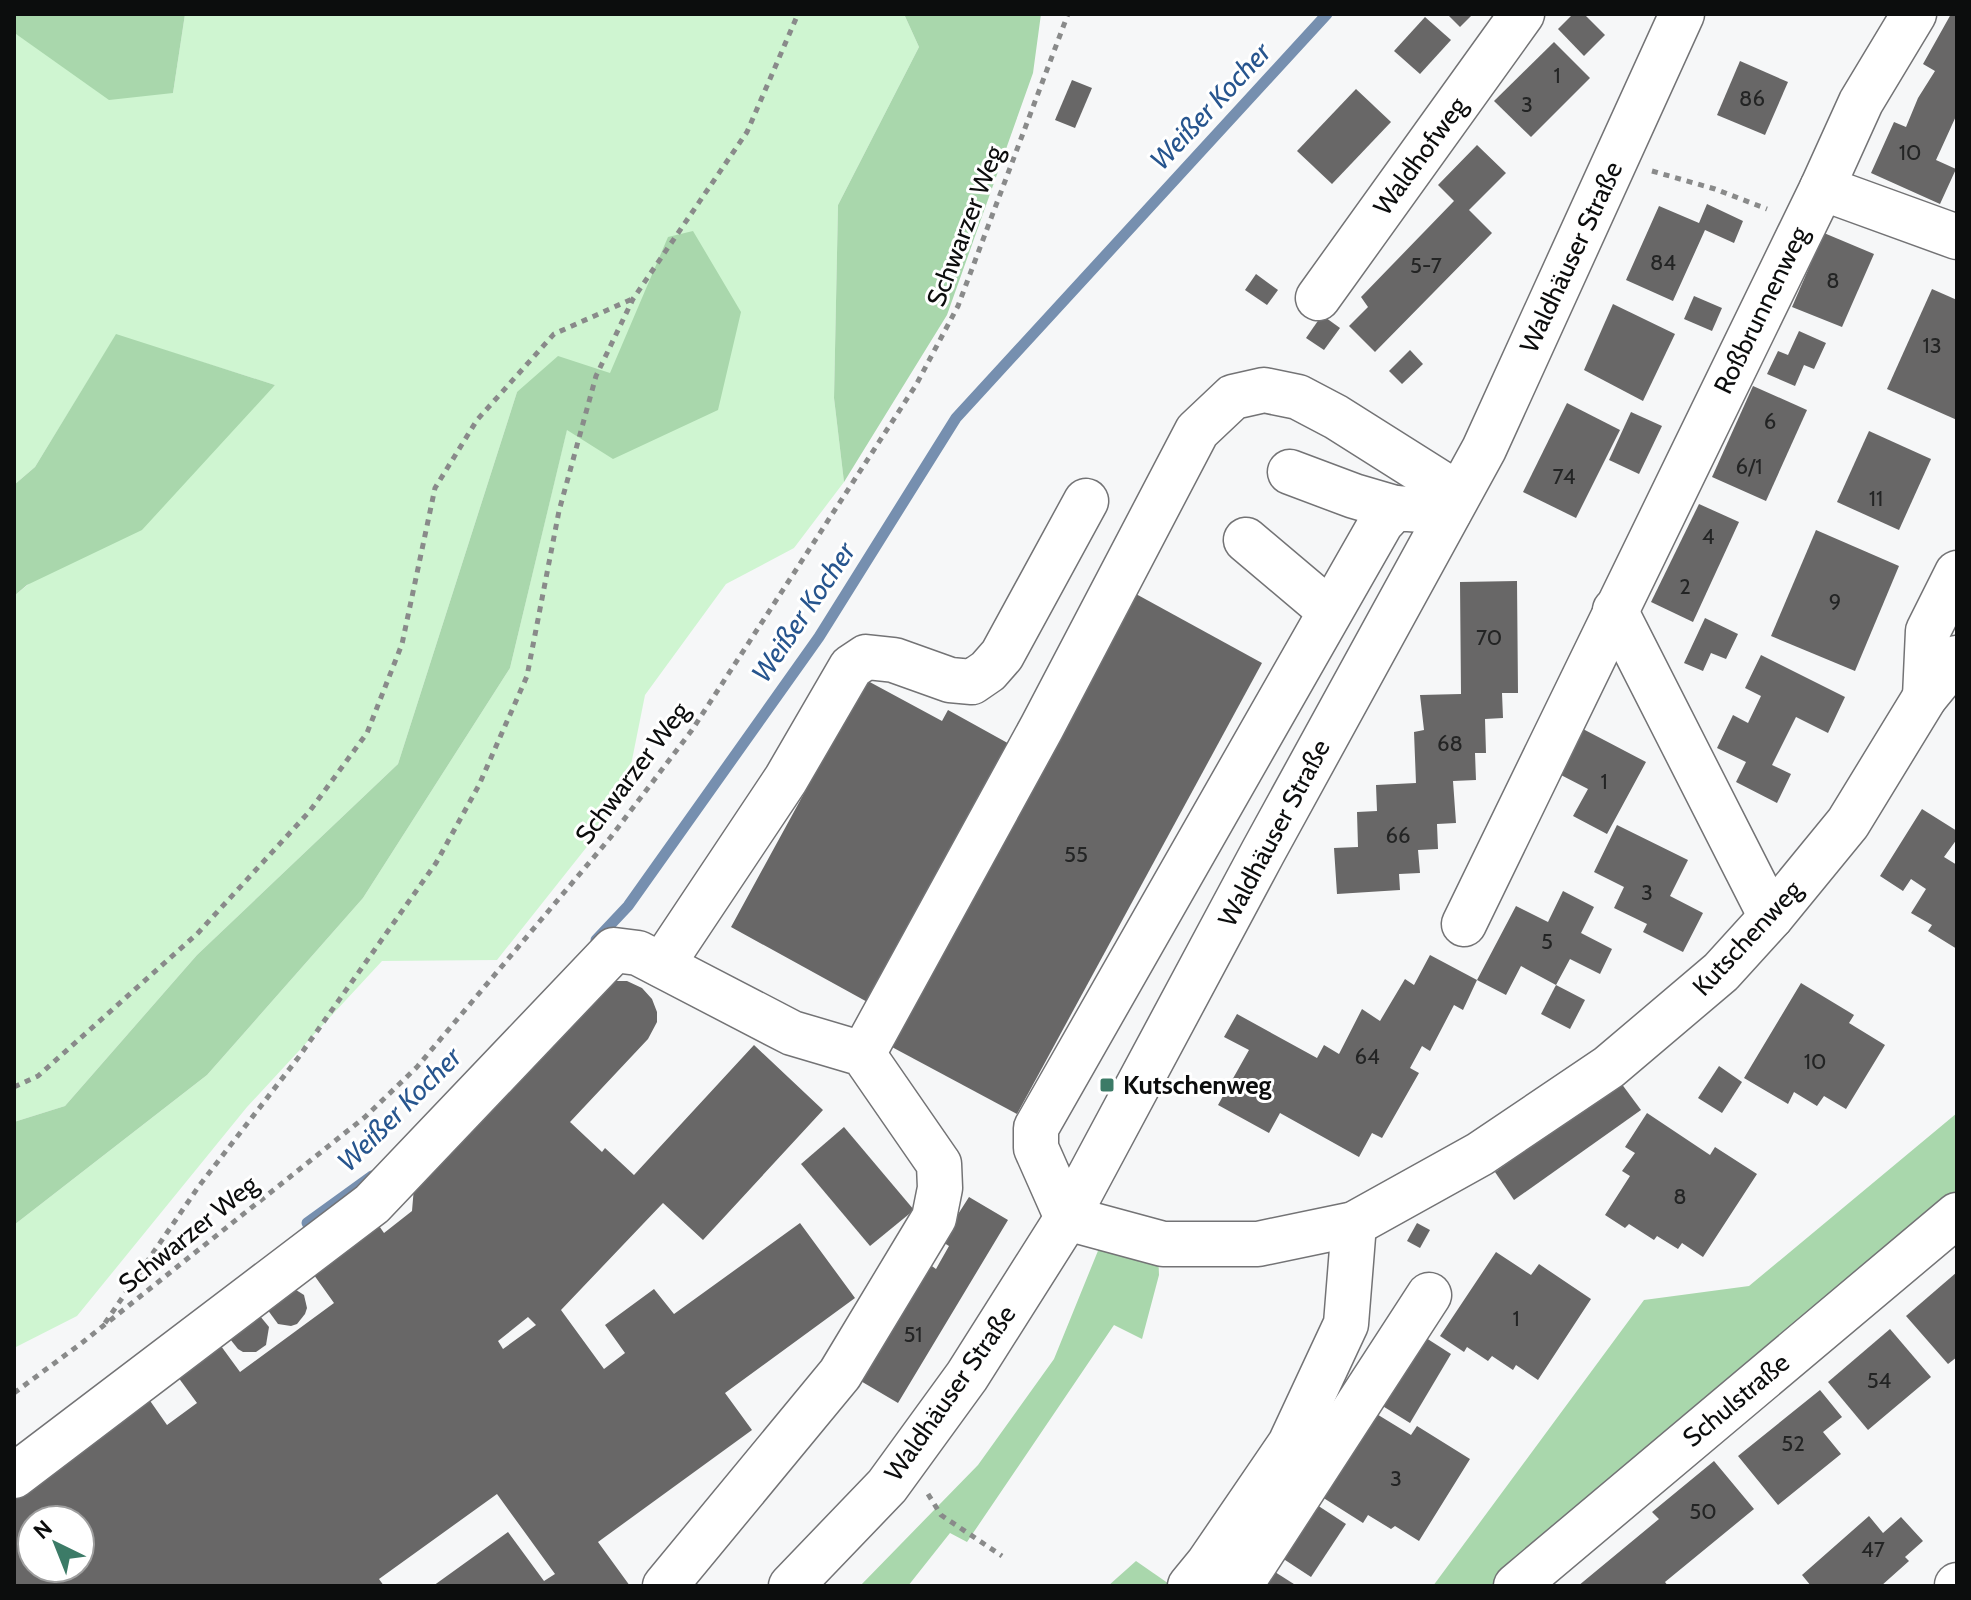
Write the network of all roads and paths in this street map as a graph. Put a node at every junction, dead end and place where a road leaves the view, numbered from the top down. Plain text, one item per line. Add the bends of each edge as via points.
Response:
1 (798, 14) edge
2 (1068, 14) edge
3 (1522, 14) edge
4 (1914, 14) edge
5 (1671, 19) edge
6 (1657, 173) dead end
7 (1822, 188) junction
8 (1768, 209) dead end
9 (1957, 237) edge
10 (1318, 298) dead end
11 (633, 299) junction
12 (1290, 472) dead end
13 (1086, 501) dead end
14 (1454, 503) junction
15 (1395, 508) junction
16 (1246, 540) dead end
17 (1957, 573) edge
18 (1615, 610) junction
19 (1330, 611) junction
20 (1957, 658) edge
21 (1925, 697) junction
22 (1771, 917) junction
23 (1464, 924) dead end
24 (662, 965) junction
25 (863, 1054) junction
26 (14, 1087) edge
27 (1957, 1215) edge
28 (1067, 1218) junction
29 (1354, 1224) junction
30 (1429, 1295) dead end
31 (102, 1328) junction
32 (14, 1393) edge
33 (14, 1476) edge
34 (926, 1491) dead end
35 (1002, 1556) dead end
36 (665, 1586) edge
37 (791, 1586) edge
38 (1190, 1586) edge
39 (1240, 1586) edge
40 (1516, 1586) edge

1 - 11 path via 747,132
2 - 31 path, Schwarzer Weg via 958,306 937,346 692,730 610,838 417,1067 365,1117
3 - 10 street, Waldhofweg
4 - 7 street, Roßbrunnenweg via 1861,102
5 - 14 street, Waldhäuser Straße via 1496,421
6 - 8 path
7 - 9 street
7 - 18 street, Roßbrunnenweg
11 - 26 path via 554,334 477,420 435,488 402,644 367,733 309,812 197,934 38,1076
11 - 31 path via 596,376 559,511 527,676 479,785 436,863 298,1058 199,1186
12 - 15 street
13 - 24 street via 1002,655 988,671 972,682 950,680 894,660 866,657 851,667 786,779
14 - 15 street
14 - 25 street via 1336,417 1298,397 1264,390 1233,397 1197,431
14 - 28 street, Waldhäuser Straße
15 - 19 street
16 - 19 street
17 - 21 street, Kutschenweg via 1928,631
18 - 22 street
18 - 23 street, Roßbrunnenweg
19 - 28 street via 1036,1128 1036,1148
20 - 21 street, Kutschenweg
21 - 22 street, Kutschenweg via 1848,823
22 - 29 street, Kutschenweg via 1721,972 1609,1067 1480,1154
24 - 25 street via 792,1033
24 - 33 street via 638,953 614,950 372,1204
25 - 36 street via 939,1164 934,1218 840,1374
27 - 40 street, Schulstraße
28 - 29 street, Kutschenweg via 1163,1244 1258,1244
28 - 37 street, Waldhäuser Straße via 967,1376 887,1486
29 - 38 street via 1346,1324 1290,1444
30 - 39 street
31 - 32 path, Schwarzer Weg
34 - 35 path via 941,1515

